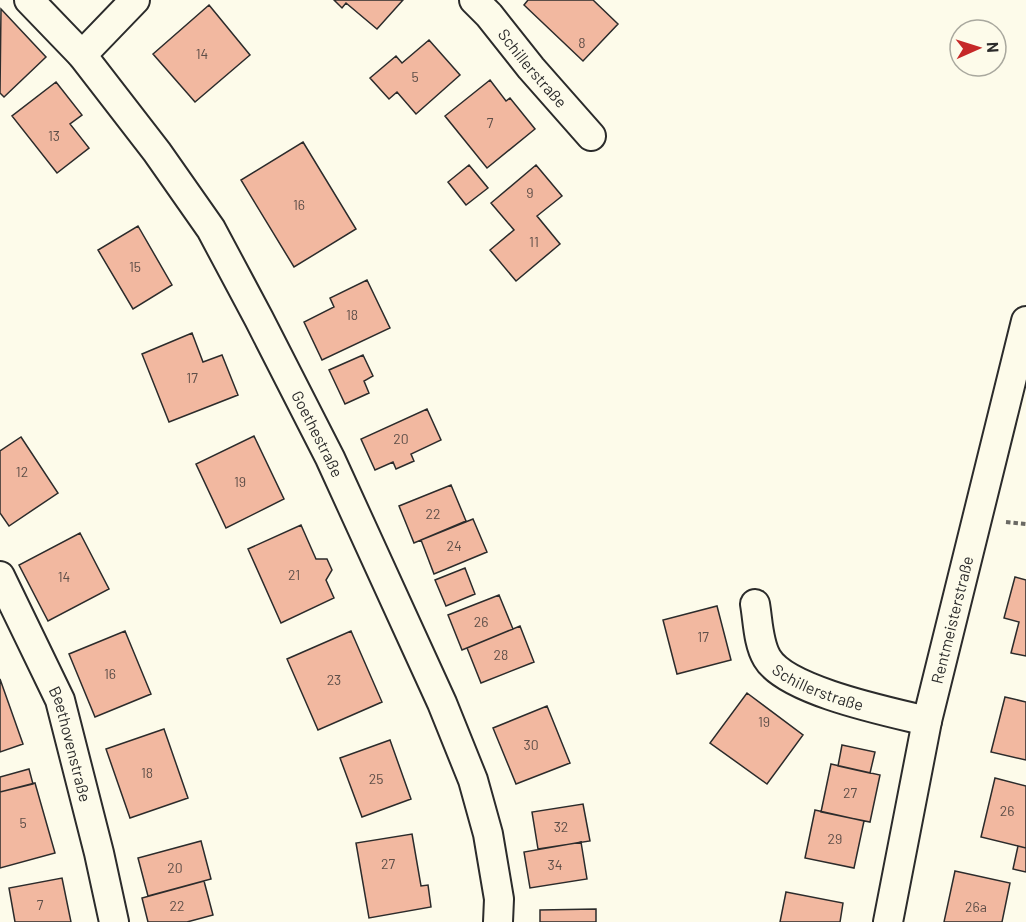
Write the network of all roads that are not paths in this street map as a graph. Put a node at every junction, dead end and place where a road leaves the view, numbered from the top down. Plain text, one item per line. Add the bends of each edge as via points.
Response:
1 (29, 0) edge
2 (135, 0) edge
3 (474, 0) edge
4 (82, 55) junction
5 (591, 136) dead end
6 (1026, 321) edge
7 (0, 576) edge
8 (755, 604) dead end
9 (927, 721) junction
10 (114, 922) edge
11 (498, 922) edge
12 (888, 922) edge

1 - 4 street, Goethestraße
2 - 4 street
3 - 5 street, Schillerstraße
4 - 11 street, Goethestraße via 211,230 330,458 442,702 473,780 488,834 499,899
6 - 9 street, Rentmeisterstraße
7 - 10 street, Beethovenstraße via 60,700
8 - 9 street, Schillerstraße via 766,658 780,673 831,697
9 - 12 street, Rentmeisterstraße

